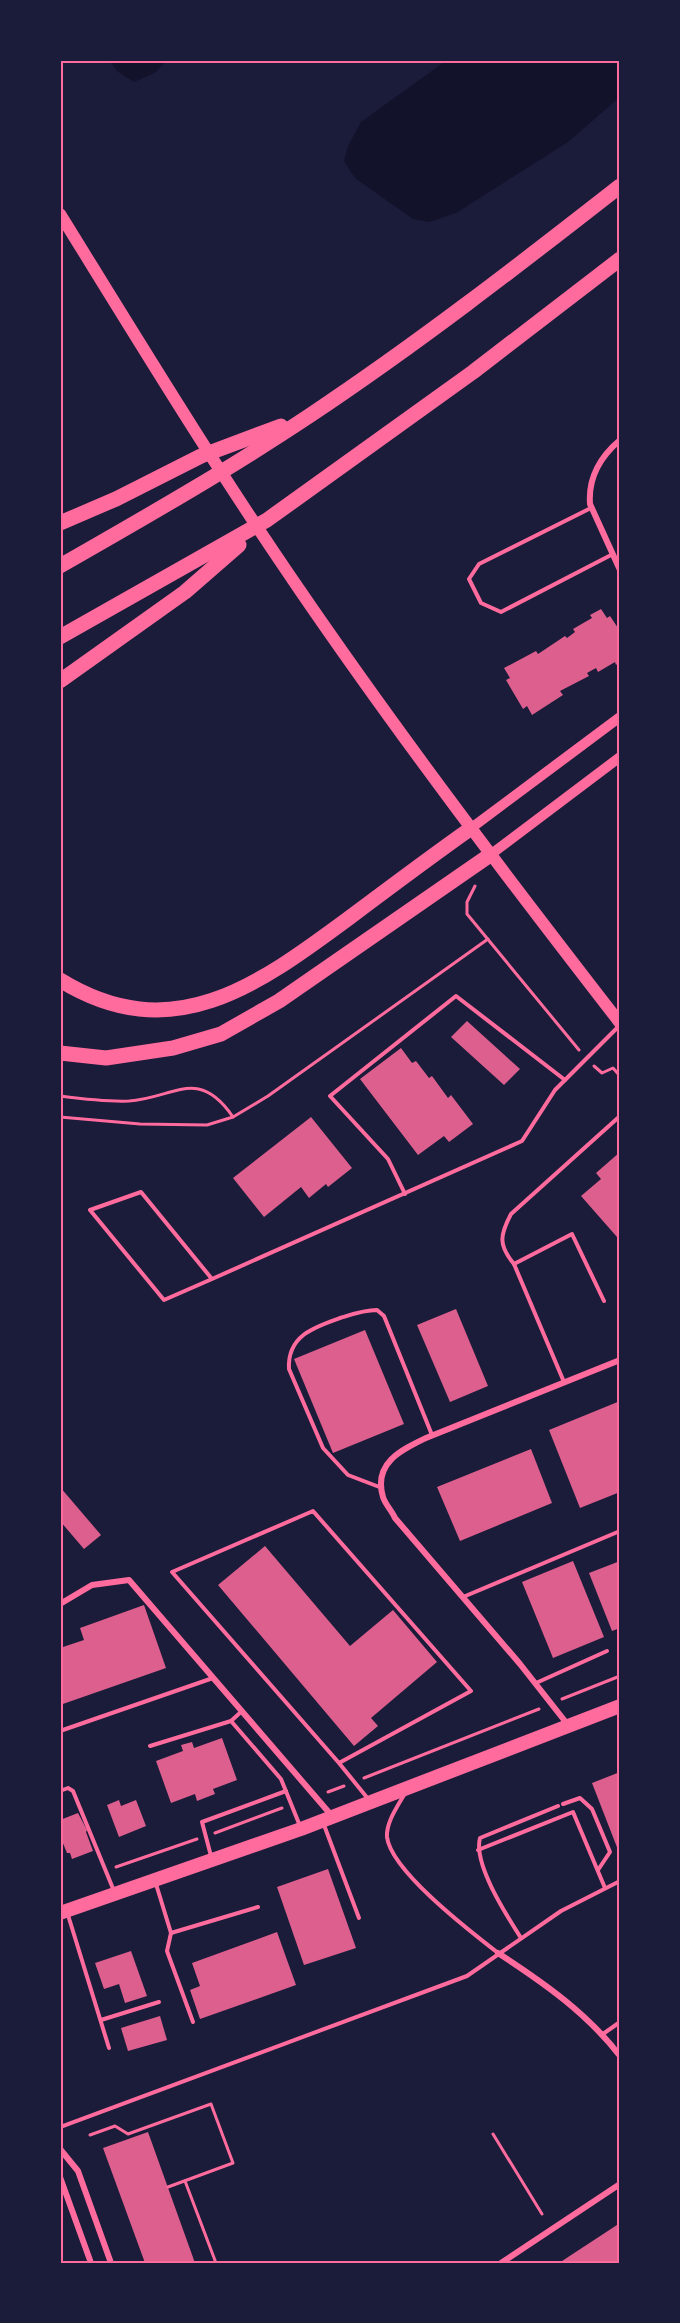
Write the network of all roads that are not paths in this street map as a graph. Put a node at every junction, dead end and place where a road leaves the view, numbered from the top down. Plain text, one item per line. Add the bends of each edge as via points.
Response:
1 (620, 186) edge
2 (60, 214) edge
3 (620, 260) edge
4 (310, 416) junction
5 (620, 440) edge
6 (592, 508) junction
7 (267, 520) junction
8 (60, 523) edge
9 (613, 554) junction
10 (60, 566) edge
11 (620, 570) edge
12 (60, 637) edge
13 (60, 681) edge
14 (620, 717) edge
15 (620, 757) edge
16 (470, 829) junction
17 (490, 855) junction
18 (60, 980) edge
19 (620, 1025) edge
20 (60, 1053) edge
21 (565, 1080) junction
22 (620, 1116) edge
23 (405, 1194) junction
24 (514, 1264) junction
25 (212, 1279) junction
26 (604, 1301) dead end
27 (620, 1360) edge
28 (564, 1382) junction
29 (433, 1435) junction
30 (383, 1488) junction
31 (620, 1531) edge
32 (463, 1597) junction
33 (60, 1604) edge
34 (607, 1651) dead end
35 (214, 1678) junction
36 (535, 1683) junction
37 (620, 1706) edge
38 (242, 1711) junction
39 (231, 1721) junction
40 (569, 1726) junction
41 (60, 1731) edge
42 (150, 1746) dead end
43 (339, 1763) junction
44 (408, 1788) junction
45 (60, 1791) edge
46 (286, 1791) junction
47 (371, 1803) junction
48 (563, 1804) dead end
49 (558, 1806) dead end
50 (328, 1819) junction
51 (301, 1829) junction
52 (478, 1850) junction
53 (212, 1860) junction
54 (597, 1870) junction
55 (155, 1881) junction
56 (620, 1881) edge
57 (605, 1888) junction
58 (115, 1894) junction
59 (258, 1907) dead end
60 (63, 1912) edge
61 (359, 1918) dead end
62 (171, 1933) junction
63 (521, 1938) junction
64 (498, 1953) junction
65 (159, 2002) dead end
66 (101, 2020) junction
67 (193, 2022) dead end
68 (620, 2022) edge
69 (603, 2034) junction
70 (109, 2048) dead end
71 (620, 2056) edge
72 (60, 2127) edge
73 (60, 2149) edge
74 (60, 2177) edge
75 (620, 2184) edge
76 (91, 2263) edge
77 (111, 2263) edge
78 (501, 2263) edge

1 - 4 highway via 429,332
2 - 16 main road via 165,386 300,590
3 - 7 highway via 474,372
4 - 8 highway via 201,456
4 - 10 highway via 201,485
5 - 6 street via 600,460 591,481
6 - 9 street
6 - 9 lane via 479,564 469,579 481,603 501,612
7 - 12 highway
7 - 13 highway via 185,592
9 - 11 street
14 - 16 street
15 - 17 street
16 - 17 main road
16 - 18 highway via 305,950 219,1000 191,1007 131,1009 101,1002
17 - 19 main road
17 - 20 highway via 279,1001 221,1034 173,1048 106,1058
19 - 21 lane
21 - 23 lane via 522,1141
21 - 23 lane via 456,996 330,1096 388,1159
22 - 24 lane via 511,1214 502,1231 502,1243
23 - 25 lane
24 - 26 lane via 572,1234
24 - 28 lane
25 - 25 lane via 164,1300 90,1210 141,1192
27 - 28 street
28 - 29 street
29 - 30 street via 401,1450 390,1460 382,1473
29 - 30 lane via 384,1316 377,1310 311,1328 299,1340 288,1357 289,1369 323,1448 348,1475
30 - 32 street via 383,1497 395,1518
31 - 32 lane
32 - 36 street
33 - 35 street via 92,1585 129,1580
34 - 36 lane
35 - 38 street
35 - 41 lane
36 - 40 street
37 - 40 main road
38 - 39 lane
38 - 50 street
39 - 42 lane
39 - 46 lane via 281,1779
40 - 44 main road
43 - 43 lane via 270,1685 172,1572 313,1511 471,1691
43 - 47 lane
44 - 47 main road
44 - 64 lane via 388,1828 390,1847 414,1879
45 - 58 lane via 73,1791
46 - 51 lane
46 - 53 lane via 202,1822
47 - 50 main road
48 - 54 lane via 580,1798 592,1809 610,1852
49 - 52 lane via 480,1838
50 - 51 main road
50 - 61 lane
51 - 53 main road
52 - 54 lane via 573,1812
52 - 63 lane via 497,1900
53 - 55 main road
54 - 57 lane
55 - 58 main road
55 - 62 lane
56 - 57 lane
57 - 63 lane
58 - 60 main road
59 - 62 lane
60 - 66 lane
62 - 67 lane via 167,1951
63 - 64 lane
64 - 69 street via 552,1990
64 - 72 lane via 467,1976
65 - 66 lane
66 - 70 lane
68 - 69 lane
69 - 71 street
73 - 77 street via 78,2171
74 - 76 street
75 - 78 street

